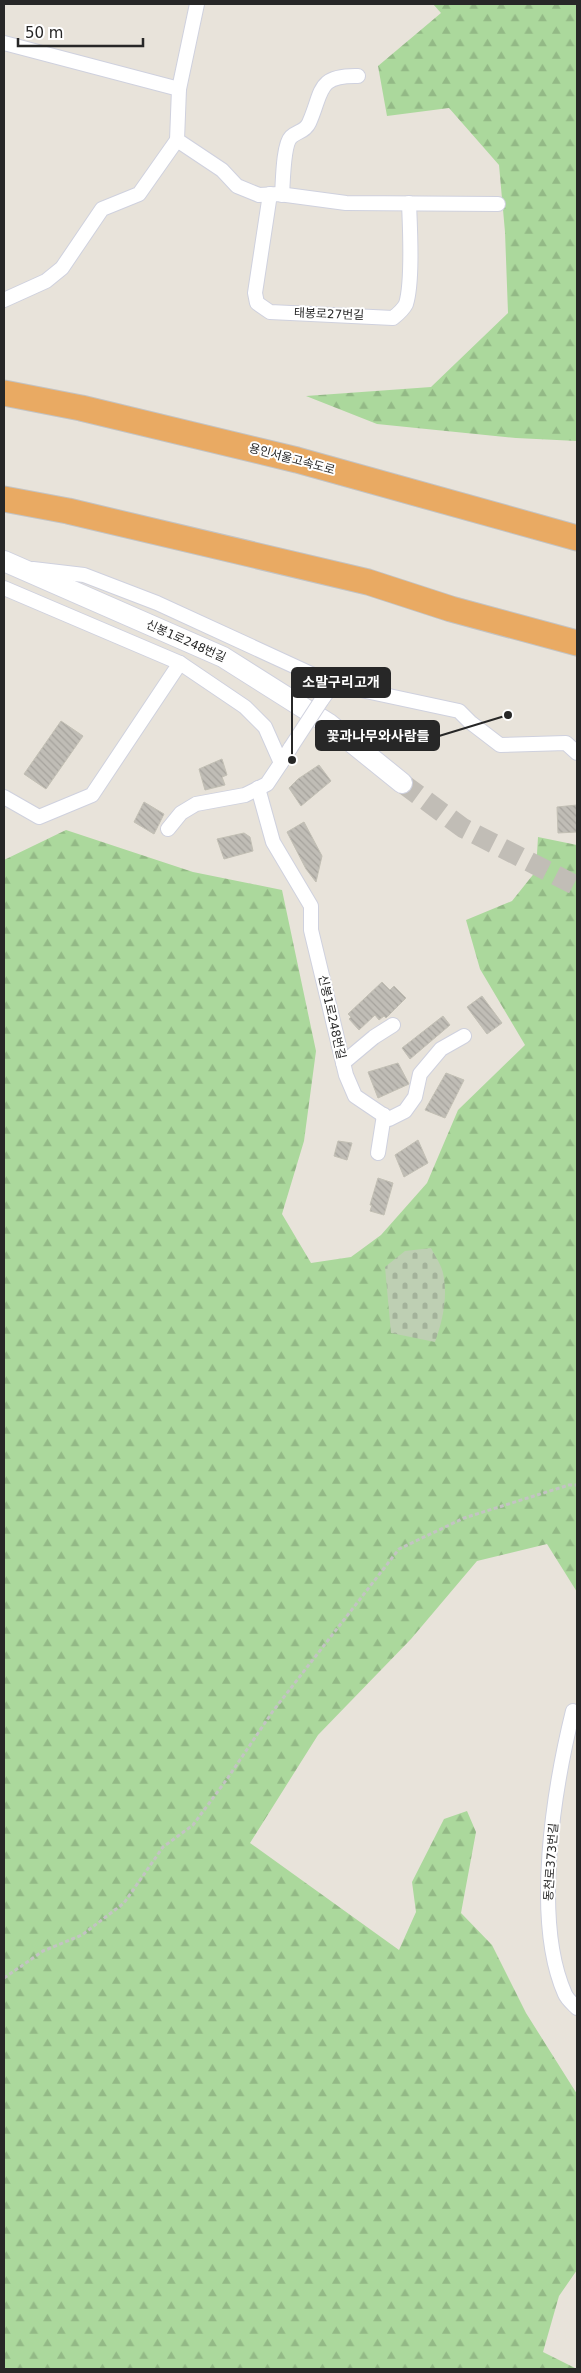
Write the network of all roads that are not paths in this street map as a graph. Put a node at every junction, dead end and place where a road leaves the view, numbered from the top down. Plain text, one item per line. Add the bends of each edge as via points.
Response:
1 (197, 4) edge
2 (4, 43) edge
3 (358, 76) dead end
4 (178, 89) junction
5 (177, 140) junction
6 (276, 194) junction
7 (409, 203) junction
8 (498, 204) dead end
9 (4, 300) edge
10 (4, 393) edge
11 (4, 499) edge
12 (577, 538) edge
13 (12, 564) edge
14 (4, 588) edge
15 (577, 643) edge
16 (180, 663) junction
17 (333, 684) junction
18 (577, 753) edge
19 (281, 763) junction
20 (402, 783) tunnel mouth
21 (258, 788) junction
22 (4, 797) edge
23 (168, 829) dead end
24 (393, 1025) dead end
25 (464, 1036) dead end
26 (343, 1063) junction
27 (386, 1117) junction
28 (378, 1153) dead end
29 (573, 1712) dead end
30 (577, 2008) edge

1 - 4 street
2 - 4 street
3 - 6 street, 태봉로27번길 via 335,78 321,87 308,124 304,130 291,136 287,145
4 - 5 street
5 - 6 street via 222,170 246,191 260,195
5 - 9 street via 139,194 102,209 62,268 46,281
6 - 7 street via 332,202
6 - 7 street, 태봉로27번길 via 255,293 257,303 263,309 284,313 393,318 400,313 406,304 408,289
7 - 8 street
10 - 12 highway, 용인서울고속도로 via 298,460
11 - 15 highway via 68,511 368,582 451,609
13 - 17 street via 84,575 157,603
13 - 20 street, 신봉1로248번길 via 223,657 328,724
14 - 16 street
16 - 19 street via 245,707 265,727
16 - 22 street via 92,795 39,817
17 - 18 street via 459,711 500,745 566,743
17 - 19 street, bridge
19 - 21 street via 267,784
21 - 23 street via 245,795 196,804 181,813
21 - 26 street, 신봉1로248번길 via 273,842 311,906 311,930
24 - 26 street via 374,1036
25 - 27 street via 441,1049 420,1074 414,1097 404,1111
26 - 27 street, 신봉1로248번길 via 355,1096
27 - 28 street
29 - 30 street, 동천로373번길 via 550,1851 548,1908 552,1946 565,1995

